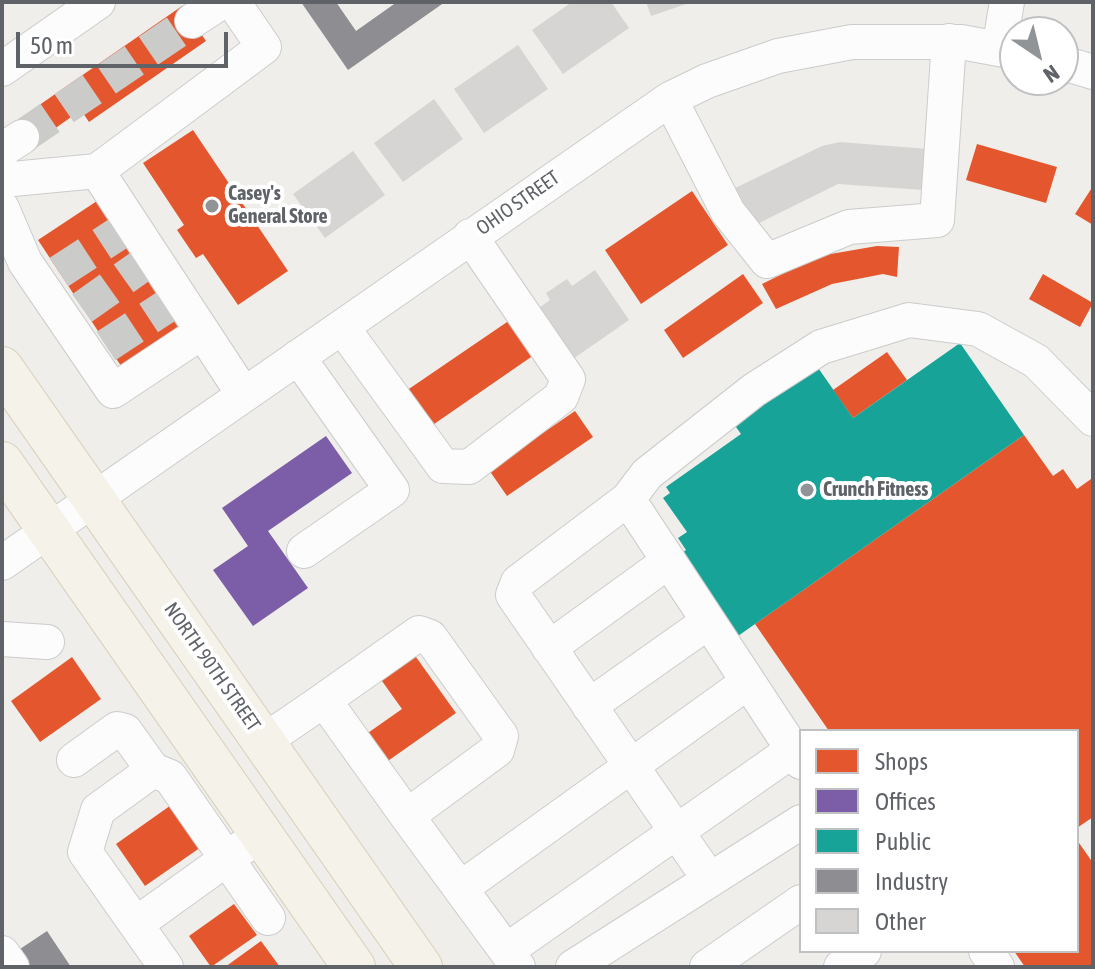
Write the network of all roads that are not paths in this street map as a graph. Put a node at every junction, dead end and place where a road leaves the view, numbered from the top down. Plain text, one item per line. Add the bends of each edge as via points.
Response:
1 (98, 2) edge
2 (221, 2) edge
3 (233, 2) edge
4 (58, 13) edge
5 (192, 21) tunnel mouth
6 (949, 41) junction
7 (999, 49) edge
8 (2, 69) edge
9 (670, 99) junction
10 (97, 171) junction
11 (2, 180) edge
12 (2, 208) edge
13 (470, 236) junction
14 (342, 327) junction
15 (202, 332) junction
16 (298, 357) junction
17 (2, 368) edge
18 (244, 395) junction
19 (1093, 419) edge
20 (2, 463) edge
21 (628, 499) junction
22 (94, 500) junction
23 (50, 531) junction
24 (304, 551) dead end
25 (669, 561) junction
26 (2, 563) edge
27 (708, 622) junction
28 (2, 639) edge
29 (47, 642) dead end
30 (549, 648) junction
31 (748, 682) junction
32 (324, 700) junction
33 (589, 706) junction
34 (178, 717) junction
35 (264, 741) junction
36 (797, 756) edge
37 (145, 759) junction
38 (74, 760) dead end
39 (630, 765) junction
40 (98, 810) junction
41 (407, 816) junction
42 (799, 823) edge
43 (675, 830) junction
44 (261, 834) junction
45 (227, 859) junction
46 (710, 880) junction
47 (461, 888) junction
48 (176, 895) junction
49 (799, 903) edge
50 (268, 918) dead end
51 (136, 924) junction
52 (2, 953) edge
53 (861, 953) edge
54 (512, 959) edge
55 (12, 967) edge
56 (166, 967) edge
57 (354, 967) edge
58 (421, 967) edge
59 (573, 967) edge
60 (707, 967) edge
61 (841, 967) edge

1 - 4 street
2 - 5 street
3 - 10 street via 264,47
4 - 8 street
6 - 7 street, OHIO STREET
6 - 9 street, OHIO STREET via 891,39 812,48 707,81
6 - 9 street via 937,220 849,227 767,261 728,212
9 - 13 street, OHIO STREET
10 - 11 street
10 - 15 street via 127,228
12 - 15 street via 25,262 50,278 98,352 113,391
13 - 14 street, OHIO STREET
13 - 14 street via 568,379 561,397 469,467 443,466
14 - 16 street, OHIO STREET
15 - 18 street
16 - 18 street, OHIO STREET
16 - 24 street via 392,490
17 - 22 main road, NORTH 90TH STREET
18 - 22 street, OHIO STREET
19 - 21 street via 1036,361 978,329 909,320 821,347 647,474
20 - 23 main road
21 - 25 street
21 - 30 street via 518,582 513,595
22 - 23 street, OHIO STREET
22 - 35 main road, NORTH 90TH STREET
23 - 26 street, OHIO STREET
23 - 34 main road
25 - 27 street
25 - 30 street
27 - 31 street
27 - 33 street
28 - 29 street
30 - 33 street
31 - 36 street
31 - 39 street
32 - 35 street
32 - 41 street
32 - 41 street via 419,633 439,649 501,736 497,750
33 - 39 street
34 - 37 street
34 - 44 main road
35 - 58 main road, NORTH 90TH STREET
36 - 43 street
37 - 38 street via 125,731 117,729
37 - 40 street
37 - 45 street via 170,777
39 - 43 street
39 - 47 street
40 - 48 street via 106,852 125,883 138,894
40 - 51 street via 85,852
41 - 47 street
42 - 46 street
43 - 46 street
43 - 54 street
44 - 45 street
44 - 57 main road
45 - 48 street
45 - 50 street
46 - 59 street
47 - 54 street
48 - 51 street
49 - 60 street
51 - 56 street
52 - 55 street
53 - 61 street

